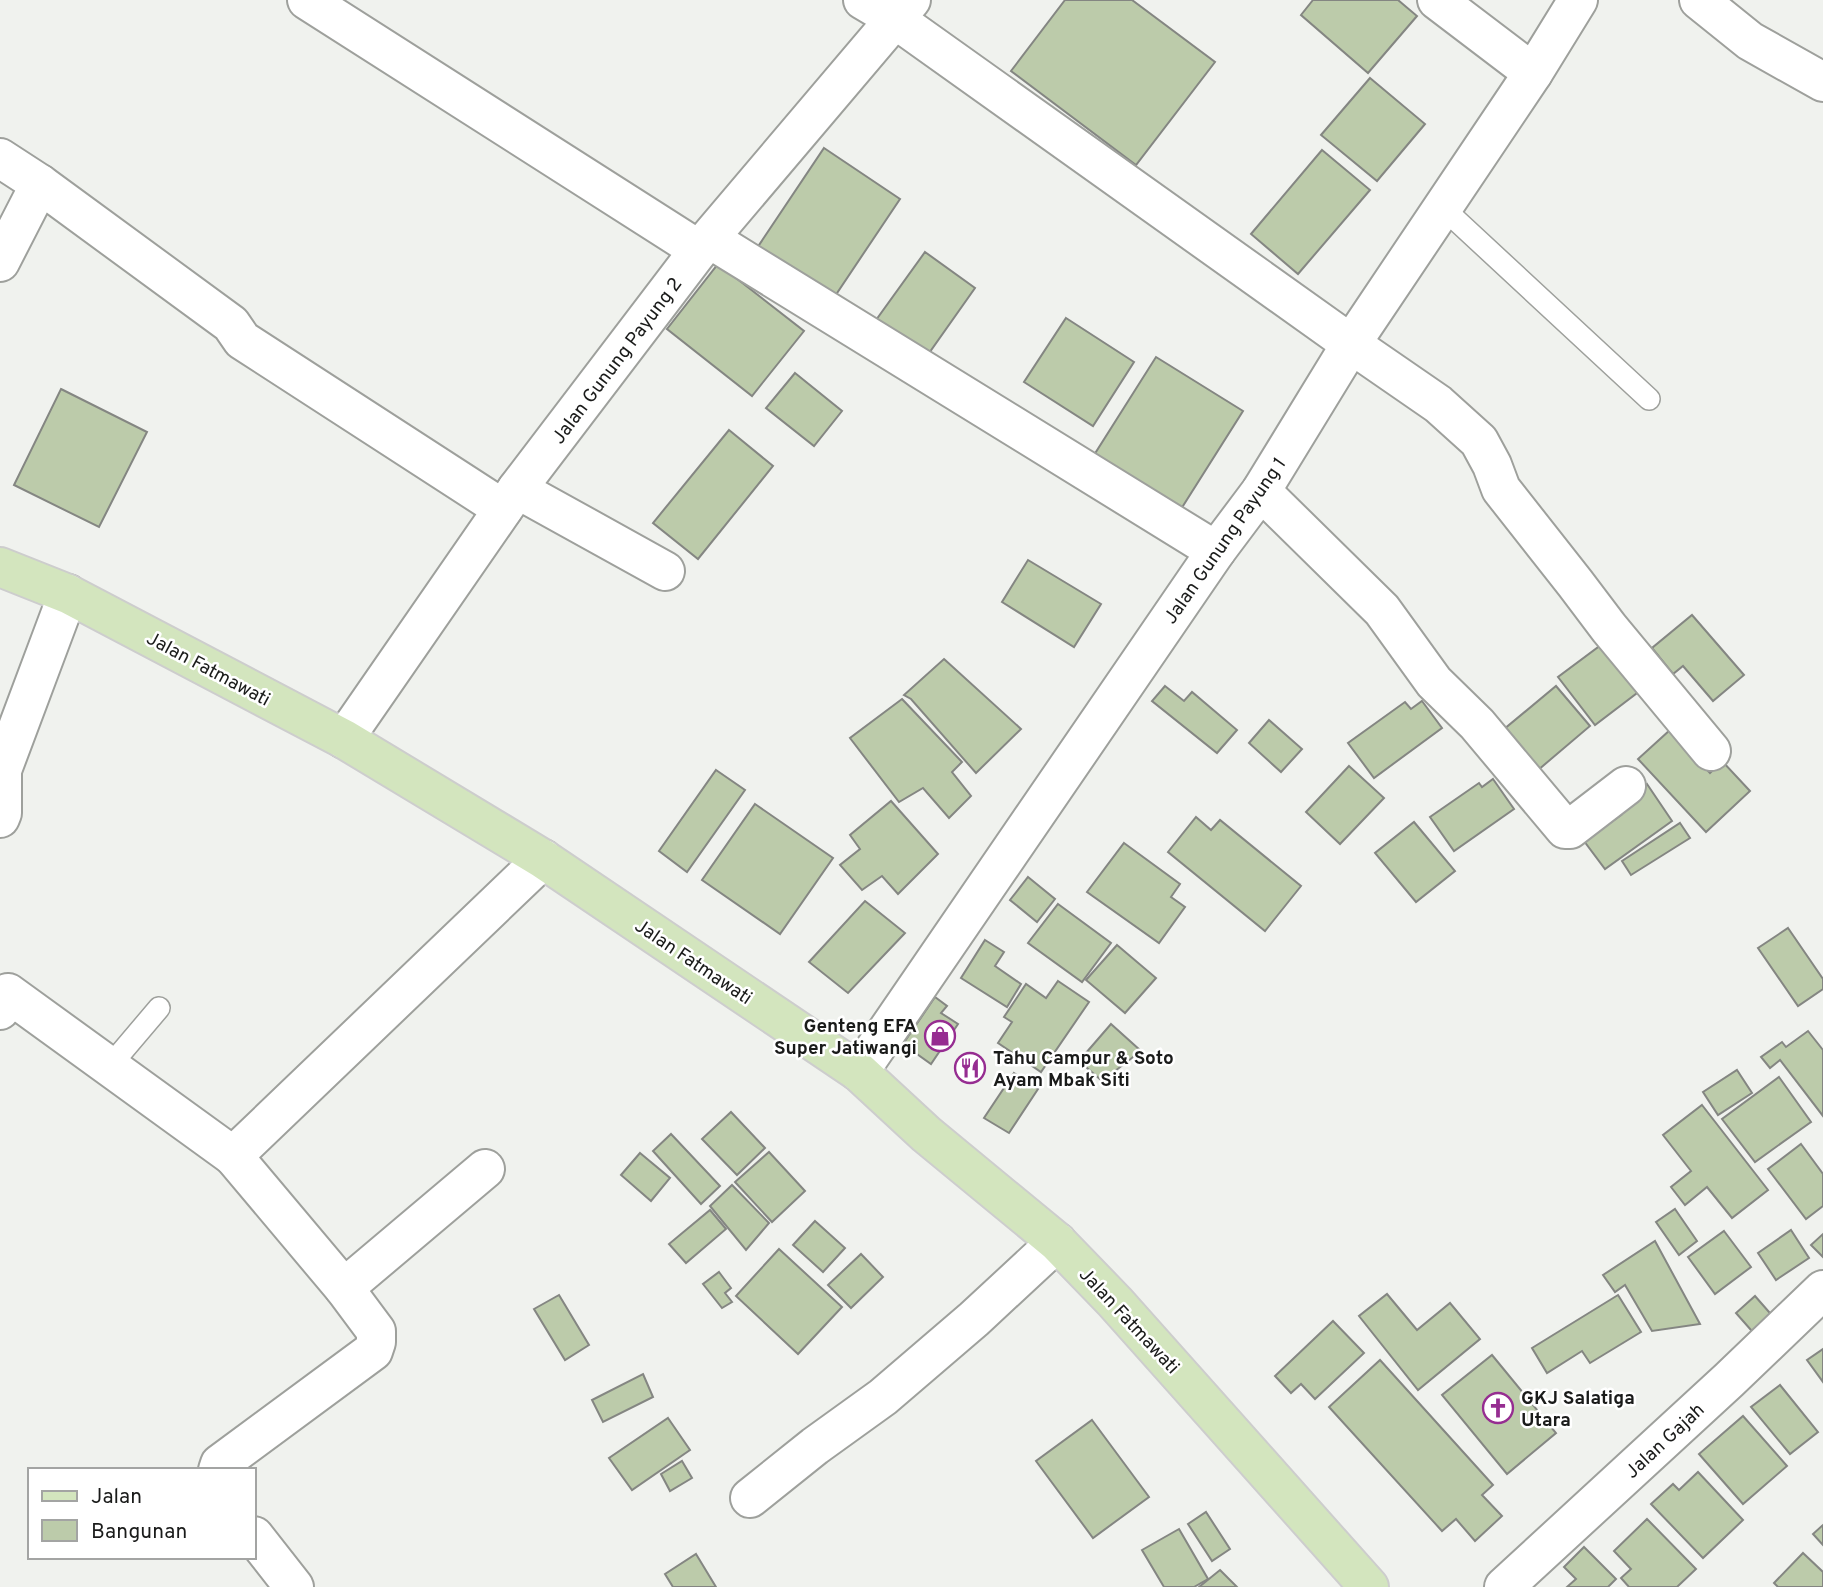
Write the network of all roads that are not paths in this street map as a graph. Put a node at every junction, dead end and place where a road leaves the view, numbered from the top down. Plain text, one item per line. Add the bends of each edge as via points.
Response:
1 (307, 0) edge
2 (863, 0) edge
3 (1437, 0) edge
4 (1578, 0) edge
5 (1699, 0) edge
6 (903, 10) edge
7 (1533, 73) junction
8 (1823, 82) edge
9 (0, 158) edge
10 (40, 184) junction
11 (1442, 207) junction
12 (705, 244) junction
13 (0, 262) edge
14 (1351, 344) junction
15 (1649, 399) dead end
16 (1261, 491) junction
17 (510, 499) junction
18 (1216, 551) junction
19 (0, 567) edge
20 (665, 571) dead end
21 (68, 594) junction
22 (344, 739) junction
23 (1711, 751) dead end
24 (1626, 786) dead end
25 (0, 818) edge
26 (543, 859) junction
27 (3, 997) edge
28 (159, 1008) dead end
29 (109, 1067) junction
30 (859, 1072) junction
31 (233, 1157) junction
32 (485, 1169) dead end
33 (1057, 1242) junction
34 (344, 1288) junction
35 (1823, 1290) edge
36 (219, 1468) edge
37 (750, 1498) dead end
38 (256, 1539) edge
39 (294, 1587) edge
40 (1369, 1587) edge
41 (1504, 1587) edge

1 - 12 street
2 - 6 street
3 - 7 street
4 - 7 street, Jalan Gunung Payung 1
5 - 8 street via 1750,41
6 - 12 street, Jalan Gunung Payung 2
6 - 14 street
7 - 11 street, Jalan Gunung Payung 1
9 - 10 street
10 - 13 street
10 - 17 street via 231,324 242,340
11 - 14 street, Jalan Gunung Payung 1
11 - 15 lane
12 - 17 street, Jalan Gunung Payung 2
12 - 18 street
14 - 16 street, Jalan Gunung Payung 1
14 - 23 street via 1438,404 1479,441 1501,489
16 - 18 street, Jalan Gunung Payung 1
16 - 24 street via 1382,610 1434,682 1477,724 1565,829 1570,830
17 - 20 street
17 - 22 street, Jalan Gunung Payung 2
18 - 30 street, Jalan Gunung Payung 1
19 - 21 main road, Jalan Fatmawati
21 - 22 main road, Jalan Fatmawati
21 - 25 street via 2,770
22 - 26 main road, Jalan Fatmawati
26 - 30 main road, Jalan Fatmawati
26 - 31 street
27 - 29 street
28 - 29 lane
29 - 31 street
30 - 33 main road, Jalan Fatmawati
31 - 34 street
32 - 34 street
33 - 37 street via 883,1397
33 - 40 main road, Jalan Fatmawati
34 - 36 street via 376,1331 373,1351
35 - 41 street, Jalan Gajah
38 - 39 street

